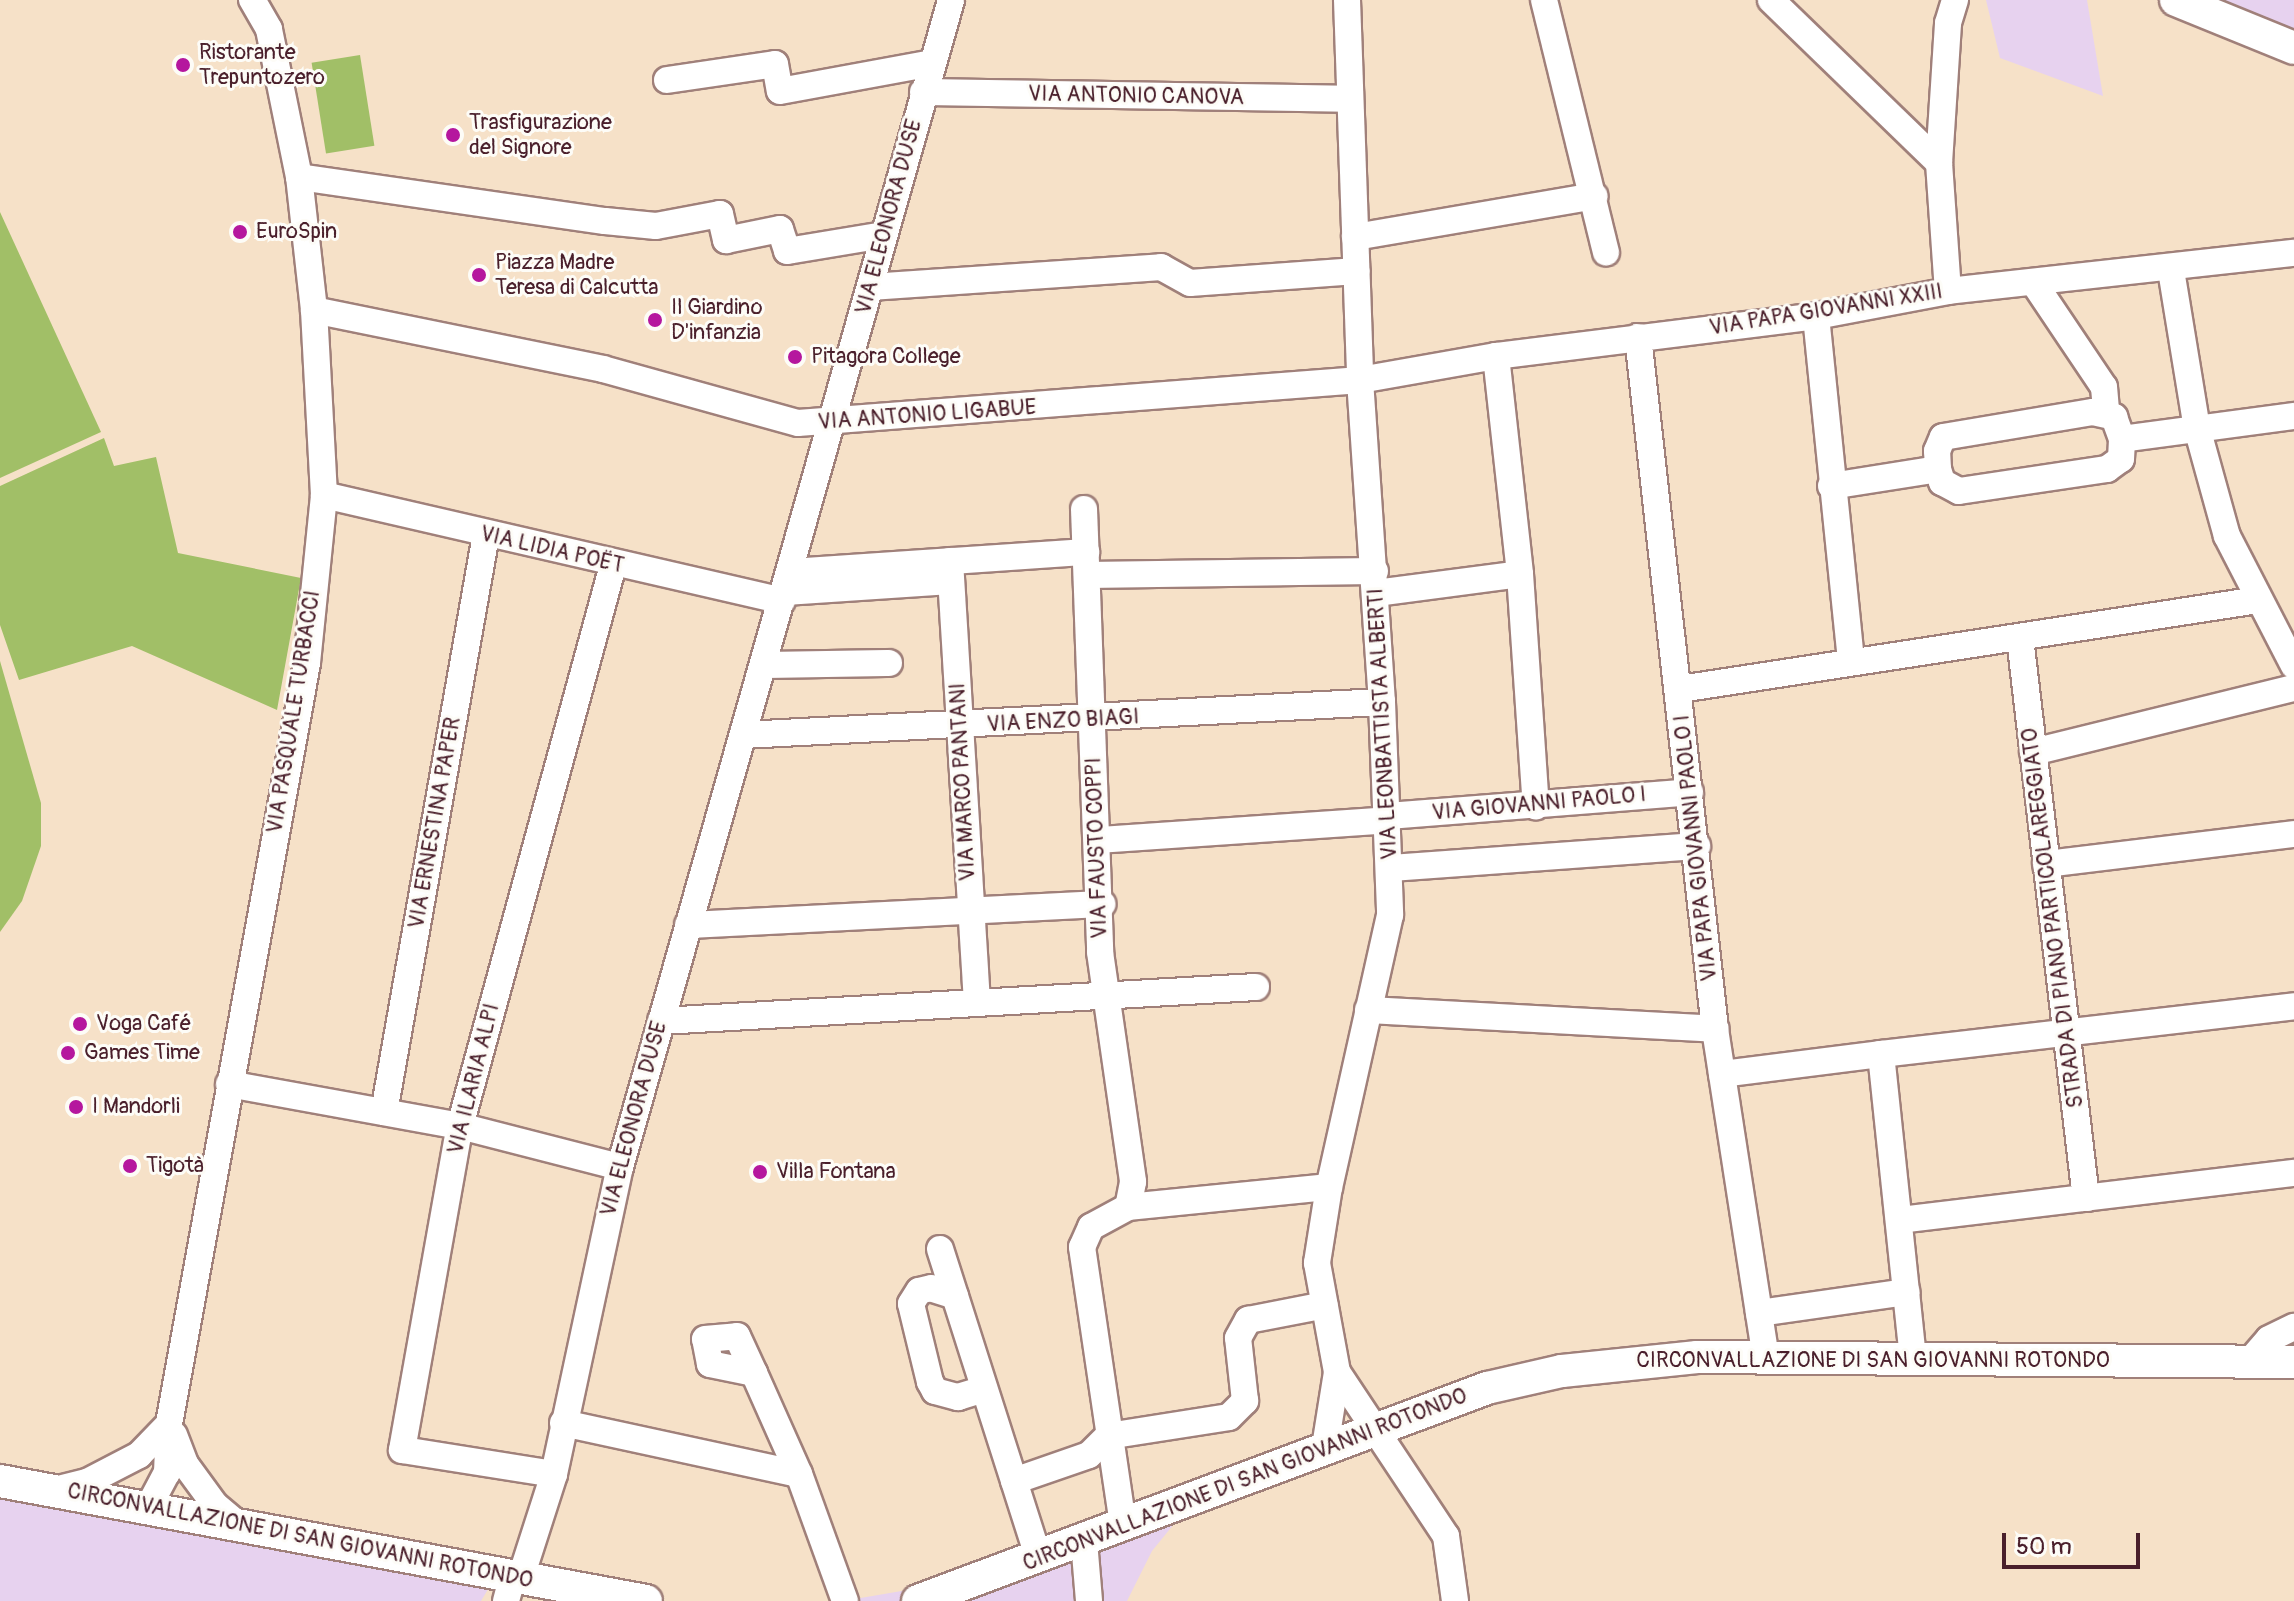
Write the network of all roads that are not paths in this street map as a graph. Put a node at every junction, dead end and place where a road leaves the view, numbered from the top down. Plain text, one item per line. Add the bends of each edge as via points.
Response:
1 (252, 0) edge
2 (951, 0) edge
3 (1347, 0) edge
4 (1544, 0) edge
5 (1771, 0) edge
6 (1955, 0) edge
7 (2176, 0) edge
8 (2294, 48) edge
9 (932, 63) junction
10 (667, 80) dead end
11 (923, 92) junction
12 (1349, 99) junction
13 (1939, 163) junction
14 (299, 177) junction
15 (1595, 196) junction
16 (884, 235) junction
17 (1355, 237) junction
18 (1606, 252) dead end
19 (2294, 253) edge
20 (2171, 270) junction
21 (1357, 271) junction
22 (2034, 283) junction
23 (870, 287) junction
24 (1948, 291) junction
25 (314, 310) junction
26 (1816, 316) junction
27 (1638, 337) junction
28 (1496, 356) junction
29 (1360, 380) junction
30 (2106, 412) junction
31 (2294, 416) edge
32 (834, 418) junction
33 (2197, 428) junction
34 (2122, 439) junction
35 (1938, 469) junction
36 (1831, 486) junction
37 (324, 495) junction
38 (1084, 509) dead end
39 (486, 535) junction
40 (1086, 564) junction
41 (613, 565) junction
42 (951, 571) junction
43 (1520, 574) junction
44 (1375, 582) junction
45 (786, 588) junction
46 (2258, 600) junction
47 (2020, 638) junction
48 (1851, 662) junction
49 (889, 663) dead end
50 (764, 665) junction
51 (2294, 666) edge
52 (2294, 688) edge
53 (1680, 689) junction
54 (1382, 702) junction
55 (1093, 720) junction
56 (959, 727) junction
57 (743, 735) junction
58 (2033, 752) junction
59 (1690, 792) junction
60 (1536, 806) junction
61 (1388, 818) junction
62 (2294, 834) edge
63 (1099, 840) junction
64 (1697, 846) junction
65 (2046, 864) junction
66 (1390, 868) junction
67 (1102, 904) junction
68 (971, 912) junction
69 (688, 925) junction
70 (1256, 987) dead end
71 (1104, 995) junction
72 (977, 1002) junction
73 (2294, 1006) edge
74 (1368, 1010) junction
75 (661, 1021) junction
76 (1715, 1029) junction
77 (2067, 1034) junction
78 (1881, 1054) junction
79 (1722, 1074) junction
80 (229, 1084) junction
81 (384, 1112) junction
82 (460, 1126) junction
83 (620, 1167) junction
84 (2294, 1173) edge
85 (1329, 1187) junction
86 (2086, 1198) junction
87 (1128, 1207) junction
88 (1899, 1220) junction
89 (940, 1249) dead end
90 (1907, 1292) junction
91 (955, 1296) junction
92 (1325, 1305) junction
93 (1759, 1313) junction
94 (2294, 1327) edge
95 (1766, 1357) junction
96 (1913, 1358) junction
97 (2249, 1362) junction
98 (2294, 1362) edge
99 (1337, 1372) junction
100 (754, 1373) dead end
101 (984, 1389) junction
102 (563, 1423) junction
103 (169, 1424) junction
104 (1375, 1428) junction
105 (1108, 1436) junction
106 (1325, 1447) junction
107 (554, 1474) junction
108 (799, 1474) junction
109 (0, 1481) edge
110 (1014, 1481) junction
111 (52, 1490) junction
112 (148, 1508) junction
113 (239, 1525) junction
114 (1123, 1526) junction
115 (1084, 1541) junction
116 (1039, 1559) junction
117 (513, 1585) edge
118 (646, 1601) edge
119 (845, 1601) edge
120 (918, 1601) edge
121 (1089, 1601) edge
122 (1455, 1601) edge

1 - 14 street, VIA PASQUALE TURBACCI via 269,29
2 - 9 street, VIA ELEONORA DUSE
3 - 12 street, VIA LEONBATTISTA ALBERTI
4 - 15 street
5 - 13 street
6 - 13 street via 1948,23
7 - 8 main road
9 - 10 street via 780,91 775,64
9 - 11 street, VIA ELEONORA DUSE
11 - 12 street, VIA ANTONIO CANOVA
11 - 16 street, VIA ELEONORA DUSE
12 - 17 street, VIA LEONBATTISTA ALBERTI
13 - 24 street
14 - 16 street via 656,226 720,214 726,240 780,229 787,251
14 - 25 street, VIA PASQUALE TURBACCI
15 - 17 street
15 - 18 street
16 - 23 street, VIA ELEONORA DUSE
17 - 21 street, VIA LEONBATTISTA ALBERTI
19 - 20 street, VIA PAPA GIOVANNI XXIII
20 - 22 street, VIA PAPA GIOVANNI XXIII
20 - 33 street
21 - 23 street via 1190,283 1161,267
21 - 29 street, VIA LEONBATTISTA ALBERTI
22 - 24 street, VIA PAPA GIOVANNI XXIII
22 - 30 street via 2104,387
23 - 32 street, VIA ELEONORA DUSE
24 - 26 street, VIA PAPA GIOVANNI XXIII
25 - 32 street, VIA ANTONIO LIGABUE via 362,324 603,369 798,423
25 - 37 street, VIA PASQUALE TURBACCI
26 - 27 street, VIA PAPA GIOVANNI XXIII
26 - 36 street
27 - 28 street, VIA PAPA GIOVANNI XXIII
27 - 53 street, VIA PAPA GIOVANNI PAOLO I
28 - 29 street, VIA PAPA GIOVANNI XXIII
28 - 43 street
29 - 32 street, VIA ANTONIO LIGABUE via 1071,406
29 - 44 street, VIA LEONBATTISTA ALBERTI
30 - 34 street via 2114,417
30 - 35 street via 1951,434 1938,442
31 - 33 street
32 - 45 street, VIA ELEONORA DUSE
33 - 34 street
33 - 46 street via 2227,536
34 - 35 street via 2121,459 2107,469 1959,491 1948,488
35 - 36 street
36 - 48 street
37 - 39 street, VIA LIDIA POËT
37 - 80 street, VIA PASQUALE TURBACCI via 307,663
38 - 40 street, VIA FAUSTO COPPI
39 - 41 street, VIA LIDIA POËT
39 - 81 street, VIA ERNESTINA PAPER
40 - 42 street, VIA LIDIA POËT
40 - 44 street, VIA LIDIA POËT
40 - 55 street, VIA FAUSTO COPPI
41 - 45 street, VIA LIDIA POËT
41 - 82 street, VIA ILARIA ALPI
42 - 45 street, VIA LIDIA POËT
42 - 56 street, VIA MARCO PANTANI
43 - 44 street, VIA LIDIA POËT
43 - 60 street
44 - 54 street, VIA LEONBATTISTA ALBERTI
45 - 50 street, VIA ELEONORA DUSE
46 - 47 street
46 - 51 street
47 - 48 street
47 - 58 street, STRADA DI PIANO PARTICOLAREGGIATO
48 - 53 street
49 - 50 street
50 - 57 street, VIA ELEONORA DUSE
52 - 58 street
53 - 59 street, VIA PAPA GIOVANNI PAOLO I
54 - 55 street, VIA ENZO BIAGI
54 - 61 street, VIA LEONBATTISTA ALBERTI
55 - 56 street, VIA ENZO BIAGI
55 - 63 street, VIA FAUSTO COPPI
56 - 57 street, VIA ENZO BIAGI
56 - 68 street, VIA MARCO PANTANI
57 - 69 street, VIA ELEONORA DUSE
58 - 65 street, STRADA DI PIANO PARTICOLAREGGIATO
59 - 60 street, VIA GIOVANNI PAOLO I
59 - 64 street, VIA PAPA GIOVANNI PAOLO I
60 - 61 street, VIA GIOVANNI PAOLO I
61 - 63 street, VIA GIOVANNI PAOLO I
61 - 66 street, VIA LEONBATTISTA ALBERTI
62 - 65 street
63 - 67 street, VIA FAUSTO COPPI
64 - 66 street
64 - 76 street, VIA PAPA GIOVANNI PAOLO I
65 - 77 street, STRADA DI PIANO PARTICOLAREGGIATO
66 - 74 street, VIA LEONBATTISTA ALBERTI via 1388,927
67 - 68 street
67 - 71 street, VIA FAUSTO COPPI
68 - 69 street
68 - 72 street, VIA MARCO PANTANI
69 - 75 street, VIA ELEONORA DUSE
70 - 71 street
71 - 72 street
71 - 87 street, VIA FAUSTO COPPI via 1133,1182
72 - 75 street
73 - 77 street
74 - 76 street
74 - 85 street, VIA LEONBATTISTA ALBERTI
75 - 83 street, VIA ELEONORA DUSE
76 - 79 street, VIA PAPA GIOVANNI PAOLO I
77 - 78 street
77 - 86 street, STRADA DI PIANO PARTICOLAREGGIATO
78 - 79 street
78 - 88 street
79 - 93 street, VIA PAPA GIOVANNI PAOLO I
80 - 81 street
80 - 103 street, VIA PASQUALE TURBACCI
81 - 82 street
82 - 83 street
82 - 107 street, VIA ILARIA ALPI via 402,1450
83 - 102 street, VIA ELEONORA DUSE
84 - 86 street
85 - 87 street
85 - 92 street, VIA LEONBATTISTA ALBERTI via 1317,1263
86 - 88 street
87 - 105 street via 1091,1227 1082,1247
88 - 90 street
89 - 91 street
90 - 93 street
90 - 96 street
91 - 101 street
91 - 101 street via 931,1288 919,1291 911,1304 930,1382 935,1391 958,1397
92 - 99 street, VIA LEONBATTISTA ALBERTI
92 - 105 street via 1248,1320 1238,1338 1245,1401 1229,1417
93 - 95 street, VIA PAPA GIOVANNI PAOLO I
94 - 97 street via 2269,1339
95 - 96 main road, CIRCONVALLAZIONE DI SAN GIOVANNI ROTONDO
95 - 104 main road, CIRCONVALLAZIONE DI SAN GIOVANNI ROTONDO via 1643,1360 1562,1371 1487,1388
96 - 97 main road, CIRCONVALLAZIONE DI SAN GIOVANNI ROTONDO
97 - 98 main road, CIRCONVALLAZIONE DI SAN GIOVANNI ROTONDO
99 - 104 street, VIA LEONBATTISTA ALBERTI
99 - 106 street
100 - 108 street
101 - 110 street
102 - 107 street, VIA ELEONORA DUSE
102 - 108 street
103 - 111 street via 139,1455 87,1482
103 - 112 street, VIA PASQUALE TURBACCI via 148,1469
103 - 113 street via 185,1464 215,1505
104 - 106 main road, CIRCONVALLAZIONE DI SAN GIOVANNI ROTONDO
104 - 122 street, VIA LEONBATTISTA ALBERTI via 1446,1536
105 - 110 street via 1089,1455
105 - 114 street
106 - 114 main road, CIRCONVALLAZIONE DI SAN GIOVANNI ROTONDO
107 - 117 street, VIA ELEONORA DUSE
108 - 119 street
109 - 111 main road, CIRCONVALLAZIONE DI SAN GIOVANNI ROTONDO
110 - 116 street
111 - 112 main road, CIRCONVALLAZIONE DI SAN GIOVANNI ROTONDO
112 - 113 main road, CIRCONVALLAZIONE DI SAN GIOVANNI ROTONDO
113 - 117 main road, CIRCONVALLAZIONE DI SAN GIOVANNI ROTONDO
114 - 115 main road, CIRCONVALLAZIONE DI SAN GIOVANNI ROTONDO
115 - 116 main road, CIRCONVALLAZIONE DI SAN GIOVANNI ROTONDO
115 - 121 street
116 - 120 main road, CIRCONVALLAZIONE DI SAN GIOVANNI ROTONDO
117 - 118 main road, CIRCONVALLAZIONE DI SAN GIOVANNI ROTONDO

